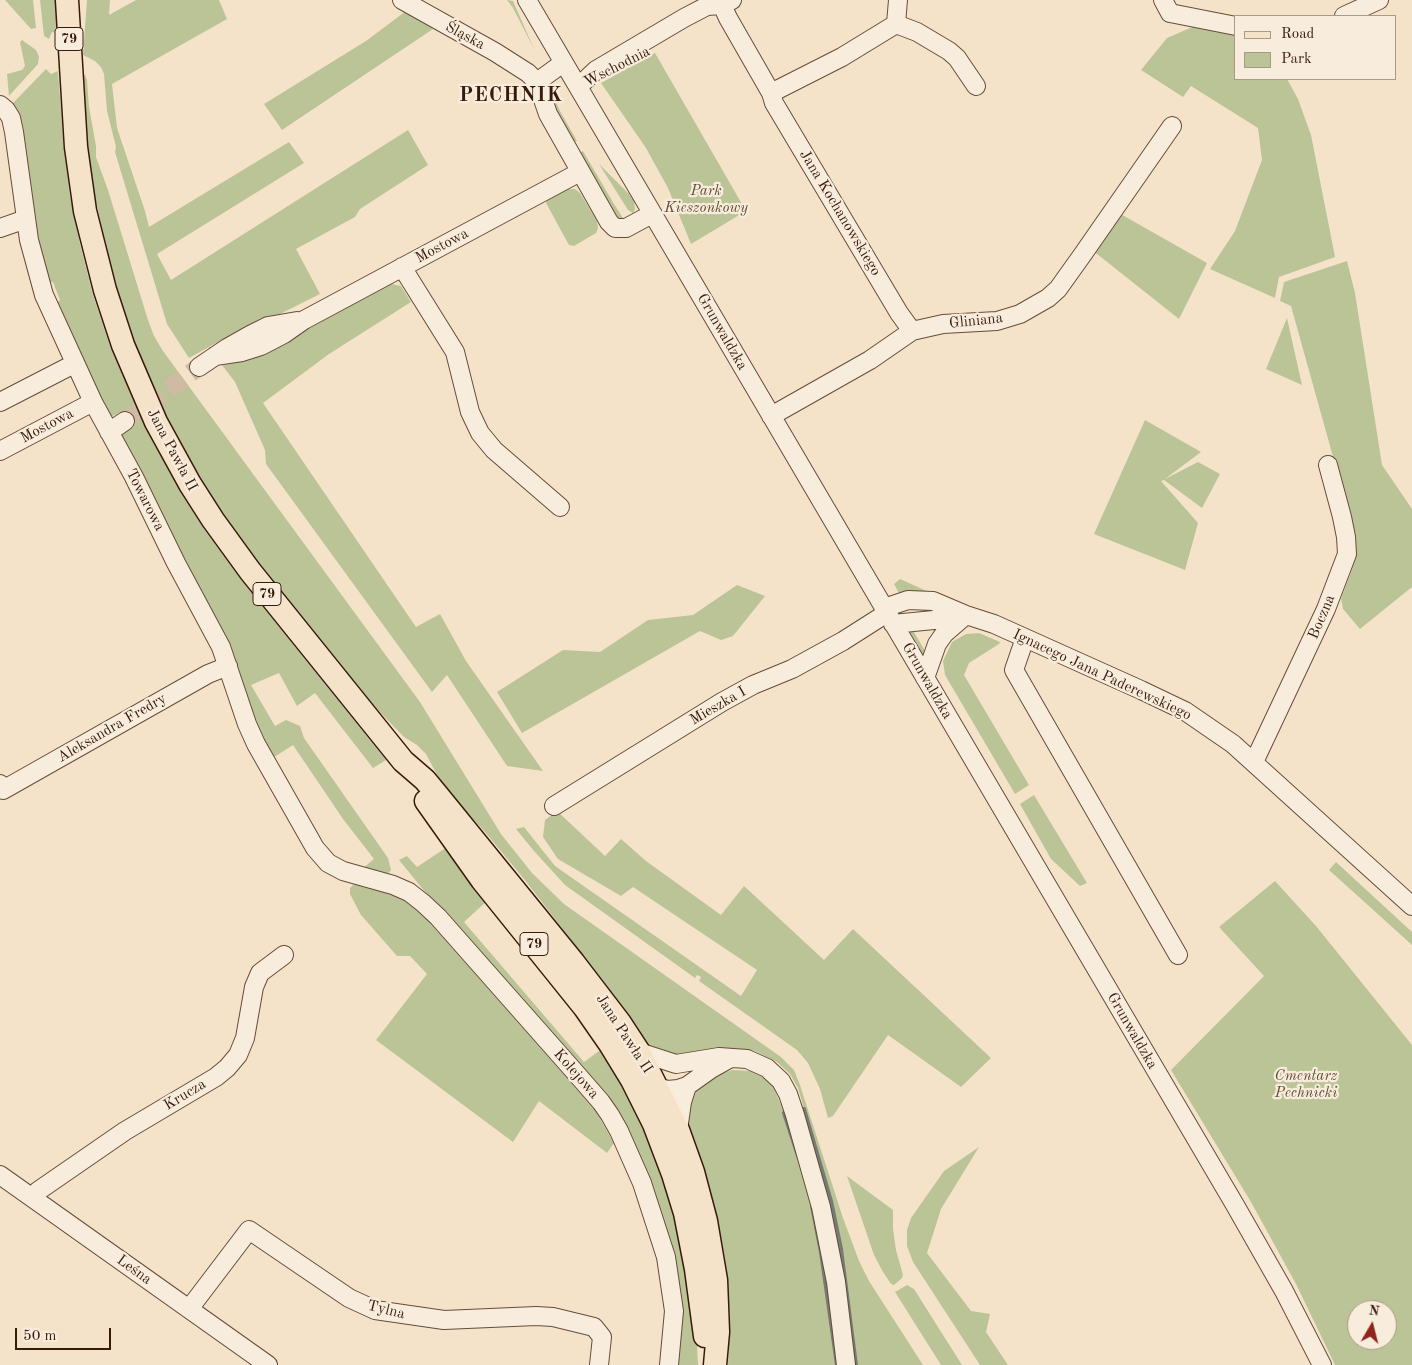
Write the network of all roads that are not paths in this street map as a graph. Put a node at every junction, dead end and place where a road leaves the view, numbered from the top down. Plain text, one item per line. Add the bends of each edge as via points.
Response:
1 (67, 0) edge
2 (80, 0) edge
3 (402, 0) edge
4 (527, 0) edge
5 (898, 0) edge
6 (1163, 0) edge
7 (1379, 0) edge
8 (727, 2) edge
9 (1346, 15) edge
10 (896, 24) junction
11 (1234, 26) edge
12 (563, 63) junction
13 (71, 78) junction
14 (533, 78) junction
15 (976, 86) dead end
16 (578, 87) junction
17 (771, 93) junction
18 (0, 105) edge
19 (1172, 126) dead end
20 (580, 172) junction
21 (652, 214) junction
22 (26, 218) junction
23 (0, 228) edge
24 (402, 267) junction
25 (912, 331) junction
26 (74, 364) junction
27 (199, 367) tunnel mouth
28 (0, 402) edge
29 (93, 402) junction
30 (772, 416) junction
31 (125, 421) tunnel mouth
32 (109, 432) junction
33 (0, 451) edge
34 (1328, 465) dead end
35 (560, 507) dead end
36 (888, 615) junction
37 (966, 615) junction
38 (1025, 638) junction
39 (228, 666) junction
40 (925, 678) junction
41 (403, 762) junction
42 (1254, 762) junction
43 (0, 784) edge
44 (554, 806) dead end
45 (344, 871) joint
46 (1412, 906) edge
47 (284, 955) dead end
48 (1178, 955) dead end
49 (639, 1052) junction
50 (732, 1057) junction
51 (676, 1064) junction
52 (632, 1080) junction
53 (686, 1086) junction
54 (658, 1088) junction
55 (651, 1117) junction
56 (678, 1130) junction
57 (0, 1175) edge
58 (33, 1197) junction
59 (191, 1306) junction
60 (268, 1365) edge
61 (599, 1365) edge
62 (669, 1365) edge
63 (708, 1365) edge
64 (715, 1365) edge
65 (846, 1365) edge
66 (1322, 1365) edge

1 - 13 main road, Jana Pawła II / 79
2 - 13 main road, Jana Pawła II / 79
3 - 14 street, Śląska via 495,52
4 - 12 street, Grunwaldzka
5 - 10 street
6 - 11 street via 1170,12
7 - 9 street
8 - 16 street, Wschodnia via 707,6 684,18 596,70
8 - 17 street, Jana Kochanowskiego via 728,18
10 - 15 street via 949,51
10 - 17 street via 842,57
12 - 14 street
12 - 16 street, Grunwaldzka
13 - 41 main road, Jana Pawła II / 79 via 78,166 92,241 123,345 156,422 225,538
14 - 20 street via 548,114
16 - 21 street, Grunwaldzka
17 - 25 street, Jana Kochanowskiego via 774,103
18 - 22 street, Towarowa via 11,118
19 - 25 street, Gliniana via 1058,289 1048,298 1020,314 997,321 948,324
20 - 21 street via 615,228 626,228
20 - 24 street, Mostowa
21 - 30 street, Grunwaldzka
22 - 23 street
22 - 26 street, Towarowa via 44,295
24 - 27 street, Mostowa via 304,320 268,326
24 - 35 street via 455,352 470,412 480,433 494,450
25 - 30 street, Gliniana via 870,360
26 - 28 street
26 - 29 street, Towarowa
29 - 32 street, Towarowa
29 - 33 street, Mostowa
30 - 36 street, Grunwaldzka
31 - 32 street
32 - 39 street, Towarowa
34 - 42 street, Boczna via 1342,517 1346,554 1326,609
36 - 37 street, Ignacego Jana Paderewskiego via 908,600 933,601
36 - 40 street, Grunwaldzka
36 - 44 street, Mieszka I via 792,669 722,702
37 - 38 street, Ignacego Jana Paderewskiego
37 - 40 street via 937,644
38 - 42 street, Ignacego Jana Paderewskiego via 1185,711 1234,744
38 - 48 street via 1014,670
39 - 43 street, Aleksandra Fredry via 208,674 3,790
39 - 45 street, Towarowa via 247,724 314,848 328,862
40 - 66 street, Grunwaldzka via 1284,1291
41 - 49 main road, Jana Pawła II / 79 via 425,780 568,955
41 - 52 main road, Jana Pawła II / 79 via 456,845 585,1008
42 - 46 street, Ignacego Jana Paderewskiego
45 - 62 street, Kolejowa via 393,885 423,903 610,1115 642,1183 666,1257 674,1311
47 - 58 street, Krucza via 260,973 244,1038 238,1054 227,1068 125,1131
49 - 51 street
49 - 54 main road, Jana Pawła II / 79
50 - 51 street
50 - 53 street
50 - 65 street via 748,1059 767,1068 781,1081 788,1094 826,1226
51 - 54 street
52 - 54 street
52 - 55 main road, Jana Pawła II / 79
53 - 54 street
53 - 56 street
54 - 55 street
54 - 56 main road, Jana Pawła II / 79
55 - 63 main road, Jana Pawła II / 79 via 685,1213
56 - 64 main road, Jana Pawła II / 79 via 698,1189 712,1252 717,1304
57 - 58 street, Leśna
58 - 59 street, Leśna
59 - 60 street, Leśna
59 - 61 street, Tylna via 249,1230 349,1298 375,1310 444,1320 553,1317 594,1328 602,1337

